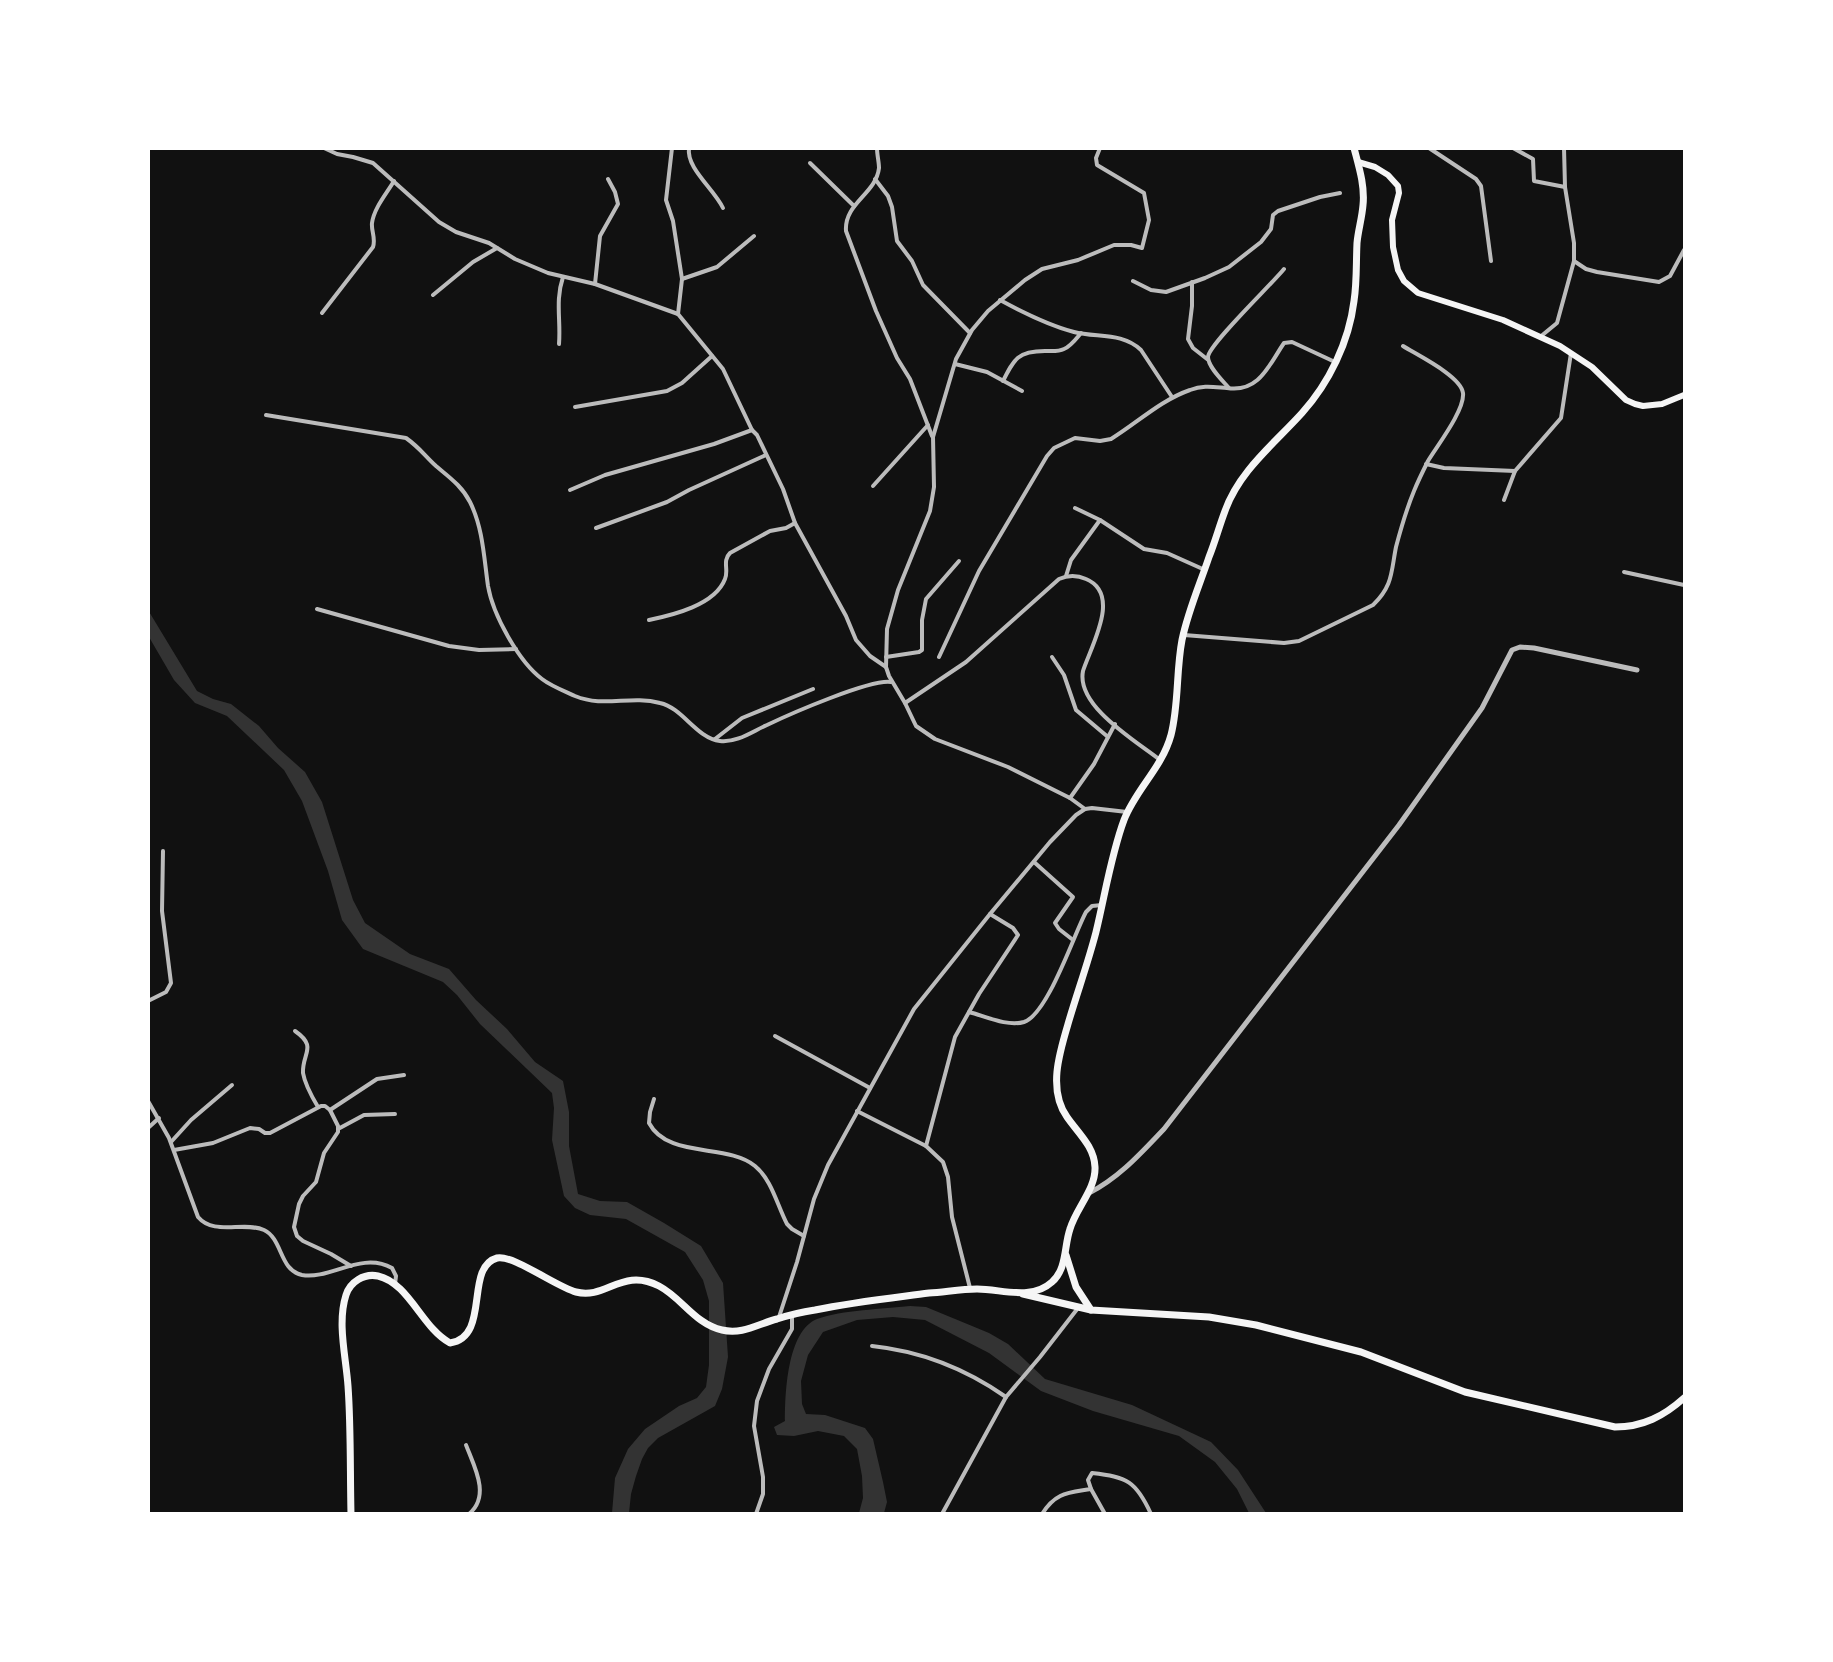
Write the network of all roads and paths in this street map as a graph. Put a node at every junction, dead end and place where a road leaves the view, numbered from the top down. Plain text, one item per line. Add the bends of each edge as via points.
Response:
1 (324, 148) edge
2 (672, 148) edge
3 (689, 148) edge
4 (877, 148) edge
5 (1100, 148) edge
6 (1354, 148) edge
7 (1429, 148) edge
8 (1513, 148) edge
9 (1564, 148) edge
10 (1358, 162) junction
11 (810, 164) dead end
12 (608, 179) dead end
13 (875, 179) junction
14 (394, 181) junction
15 (1565, 187) junction
16 (1340, 193) dead end
17 (854, 206) junction
18 (723, 208) dead end
19 (754, 236) dead end
20 (497, 248) junction
21 (1684, 250) edge
22 (1491, 261) dead end
23 (1574, 261) junction
24 (1284, 269) dead end
25 (563, 277) junction
26 (682, 279) junction
27 (1133, 281) dead end
28 (1192, 282) junction
29 (595, 284) junction
30 (433, 295) dead end
31 (1000, 300) junction
32 (322, 313) dead end
33 (678, 314) junction
34 (970, 333) junction
35 (1081, 333) junction
36 (1540, 337) junction
37 (559, 344) dead end
38 (1403, 346) dead end
39 (1571, 353) junction
40 (712, 356) junction
41 (1208, 359) junction
42 (1335, 362) junction
43 (955, 364) junction
44 (1003, 381) junction
45 (1229, 389) junction
46 (1022, 391) dead end
47 (1684, 394) edge
48 (1172, 398) junction
49 (575, 407) dead end
50 (266, 415) dead end
51 (928, 425) junction
52 (752, 430) junction
53 (933, 437) junction
54 (766, 455) junction
55 (1426, 464) junction
56 (1515, 471) junction
57 (873, 486) dead end
58 (570, 490) dead end
59 (1504, 500) dead end
60 (1076, 508) dead end
61 (1100, 520) junction
62 (795, 523) junction
63 (596, 528) dead end
64 (959, 561) dead end
65 (1205, 570) junction
66 (1624, 572) dead end
67 (1066, 576) junction
68 (1684, 585) edge
69 (317, 609) dead end
70 (649, 620) dead end
71 (1183, 635) junction
72 (517, 649) junction
73 (886, 657) junction
74 (939, 657) dead end
75 (1052, 657) dead end
76 (886, 667) junction
77 (1637, 670) dead end
78 (892, 682) junction
79 (813, 689) dead end
80 (905, 703) junction
81 (1115, 724) junction
82 (1108, 737) junction
83 (715, 740) junction
84 (1161, 760) junction
85 (1070, 798) junction
86 (1085, 809) junction
87 (1127, 812) junction
88 (164, 851) dead end
89 (1034, 862) junction
90 (1102, 905) junction
91 (990, 914) junction
92 (1073, 940) junction
93 (148, 1001) edge
94 (969, 1012) junction
95 (295, 1031) dead end
96 (775, 1035) dead end
97 (404, 1075) dead end
98 (232, 1085) dead end
99 (870, 1088) junction
100 (654, 1099) dead end
101 (148, 1101) edge
102 (318, 1107) junction
103 (330, 1110) junction
104 (857, 1111) junction
105 (395, 1114) dead end
106 (159, 1118) junction
107 (148, 1128) edge
108 (338, 1129) junction
109 (171, 1142) junction
110 (926, 1146) junction
111 (174, 1150) junction
112 (1086, 1194) junction
113 (804, 1236) junction
114 (1065, 1250) junction
115 (351, 1266) junction
116 (395, 1284) junction
117 (970, 1289) junction
118 (1020, 1293) junction
119 (1078, 1308) junction
120 (1091, 1310) junction
121 (792, 1315) junction
122 (777, 1319) junction
123 (872, 1347) dead end
124 (1006, 1397) junction
125 (1684, 1398) edge
126 (466, 1445) dead end
127 (1091, 1489) junction
128 (351, 1514) edge
129 (470, 1514) edge
130 (756, 1514) edge
131 (942, 1514) edge
132 (1042, 1514) edge
133 (1105, 1514) edge
134 (1151, 1514) edge

1 - 14 street via 363,159
2 - 26 street via 666,200
3 - 18 street via 691,164
4 - 13 street via 879,165
5 - 31 street via 1097,165 1144,193 1149,220 1142,248 1114,244 1078,260 1042,269
6 - 10 highway
7 - 22 street via 1481,186
8 - 15 street via 1533,159 1534,181
9 - 15 street
10 - 36 main road via 1375,167 1398,186 1391,232 1404,281 1418,292 1503,320
10 - 42 highway via 1364,200 1357,239 1354,302
11 - 17 street
12 - 29 street via 618,204 600,236
13 - 17 street
13 - 34 street via 892,207 897,241 923,285
14 - 20 street via 439,222
14 - 32 street via 375,212 373,247
15 - 23 street
16 - 28 street via 1278,211 1268,235 1248,254 1229,267
17 - 51 street via 847,218 848,241
19 - 26 street via 717,267
20 - 25 street
20 - 30 street
21 - 23 street via 1670,276 1659,282 1597,272
23 - 36 street via 1557,323
24 - 41 street via 1223,334
25 - 29 street
25 - 37 street via 557,300
26 - 33 street
27 - 28 street via 1159,292
28 - 41 street via 1188,339
29 - 33 street
31 - 34 street
31 - 35 street via 1029,316
33 - 40 street
34 - 43 street
35 - 44 street via 1060,351 1021,355
35 - 48 street via 1116,337 1134,344
36 - 39 main road
38 - 55 street via 1460,383 1463,392 1462,404
39 - 47 main road via 1635,404 1662,404
39 - 56 street via 1561,418
40 - 49 street via 682,383 667,390
40 - 52 street via 723,369
41 - 45 street
42 - 45 street via 1287,342 1256,382
42 - 65 highway via 1309,405 1239,483 1229,499
43 - 44 street via 976,368
43 - 53 street
44 - 46 street
45 - 48 street via 1201,387
48 - 74 street via 1111,439 1075,438 1054,448 979,571
50 - 72 street via 406,438 423,450 470,501 486,563 488,588 495,610
51 - 53 street
51 - 57 street
52 - 54 street
52 - 58 street via 605,475
53 - 73 street via 933,500 890,614
54 - 62 street
54 - 63 street via 667,502
55 - 56 street
55 - 71 street via 1402,529 1388,587 1372,604 1299,641
56 - 59 street
60 - 61 street
61 - 65 street via 1144,549 1167,553
61 - 67 street via 1071,560
62 - 70 street via 770,531 727,556 726,578 703,602 673,616
62 - 76 street via 856,640
64 - 73 street via 926,599 922,650
65 - 71 highway
66 - 68 street
67 - 80 street via 966,662
67 - 81 street via 1088,580 1103,597 1103,614 1082,679 1088,698
69 - 72 street via 449,646
71 - 84 highway via 1172,730
72 - 83 street via 543,680 574,695 597,702 637,700 665,704
73 - 76 street
75 - 82 street via 1064,675 1076,710
76 - 78 street
77 - 112 street via 1534,648 1512,650 1482,708 1399,825 1164,1129 1122,1171
78 - 80 street
78 - 83 street via 870,684 740,738
79 - 83 street via 742,718
80 - 85 street via 916,726 935,739 1008,767
81 - 82 street
81 - 84 street
82 - 85 street
84 - 87 highway
85 - 86 street
86 - 87 street
86 - 89 street
87 - 90 highway
88 - 93 street via 162,911 171,983 166,992
89 - 91 street
89 - 92 street via 1073,897 1055,923
90 - 92 street via 1092,906 1086,912
90 - 112 highway via 1063,1041 1056,1081 1063,1112 1094,1160 1094,1179
91 - 94 street via 1018,935
91 - 99 street via 914,1009
92 - 94 street via 1045,1000 1029,1019 1005,1022
94 - 110 street via 956,1037
95 - 102 street via 308,1047 303,1074
96 - 99 street
97 - 103 street via 377,1079
98 - 109 street
99 - 104 street
100 - 113 street via 649,1123 658,1135 676,1144 731,1156 755,1166 765,1176 787,1224
101 - 106 street
102 - 103 street
102 - 111 street via 270,1133 250,1128 213,1143
103 - 108 street
104 - 110 street
104 - 113 street via 828,1165
105 - 108 street via 364,1115
106 - 107 street
106 - 109 street
108 - 115 street via 324,1153 316,1182 299,1204 294,1227 303,1241
109 - 111 street
110 - 117 street via 939,1156 946,1169 949,1202
111 - 115 street via 203,1223 267,1232 290,1269 302,1275
112 - 114 highway via 1073,1220
113 - 122 street
114 - 118 highway via 1061,1270 1053,1281 1044,1288
114 - 120 highway via 1073,1280
115 - 116 street via 385,1264 396,1272
116 - 122 highway via 437,1334 450,1343 461,1341 470,1331 484,1269 499,1258 512,1260 579,1293 596,1292 624,1280 646,1281 658,1285 706,1324 718,1329 747,1330
116 - 128 highway via 378,1276 361,1278 346,1292 343,1306
117 - 118 highway
117 - 121 highway
118 - 119 highway
119 - 120 highway
119 - 124 street
120 - 125 highway via 1209,1317 1256,1324 1361,1352 1473,1394 1615,1427 1653,1419
121 - 122 highway
121 - 130 street via 792,1329 769,1369 757,1401 755,1437 763,1494
123 - 124 street via 922,1355 971,1376
124 - 131 street
126 - 129 street via 480,1489 480,1499
127 - 132 street via 1055,1497
127 - 133 street
127 - 134 street via 1088,1480 1092,1473 1130,1482

